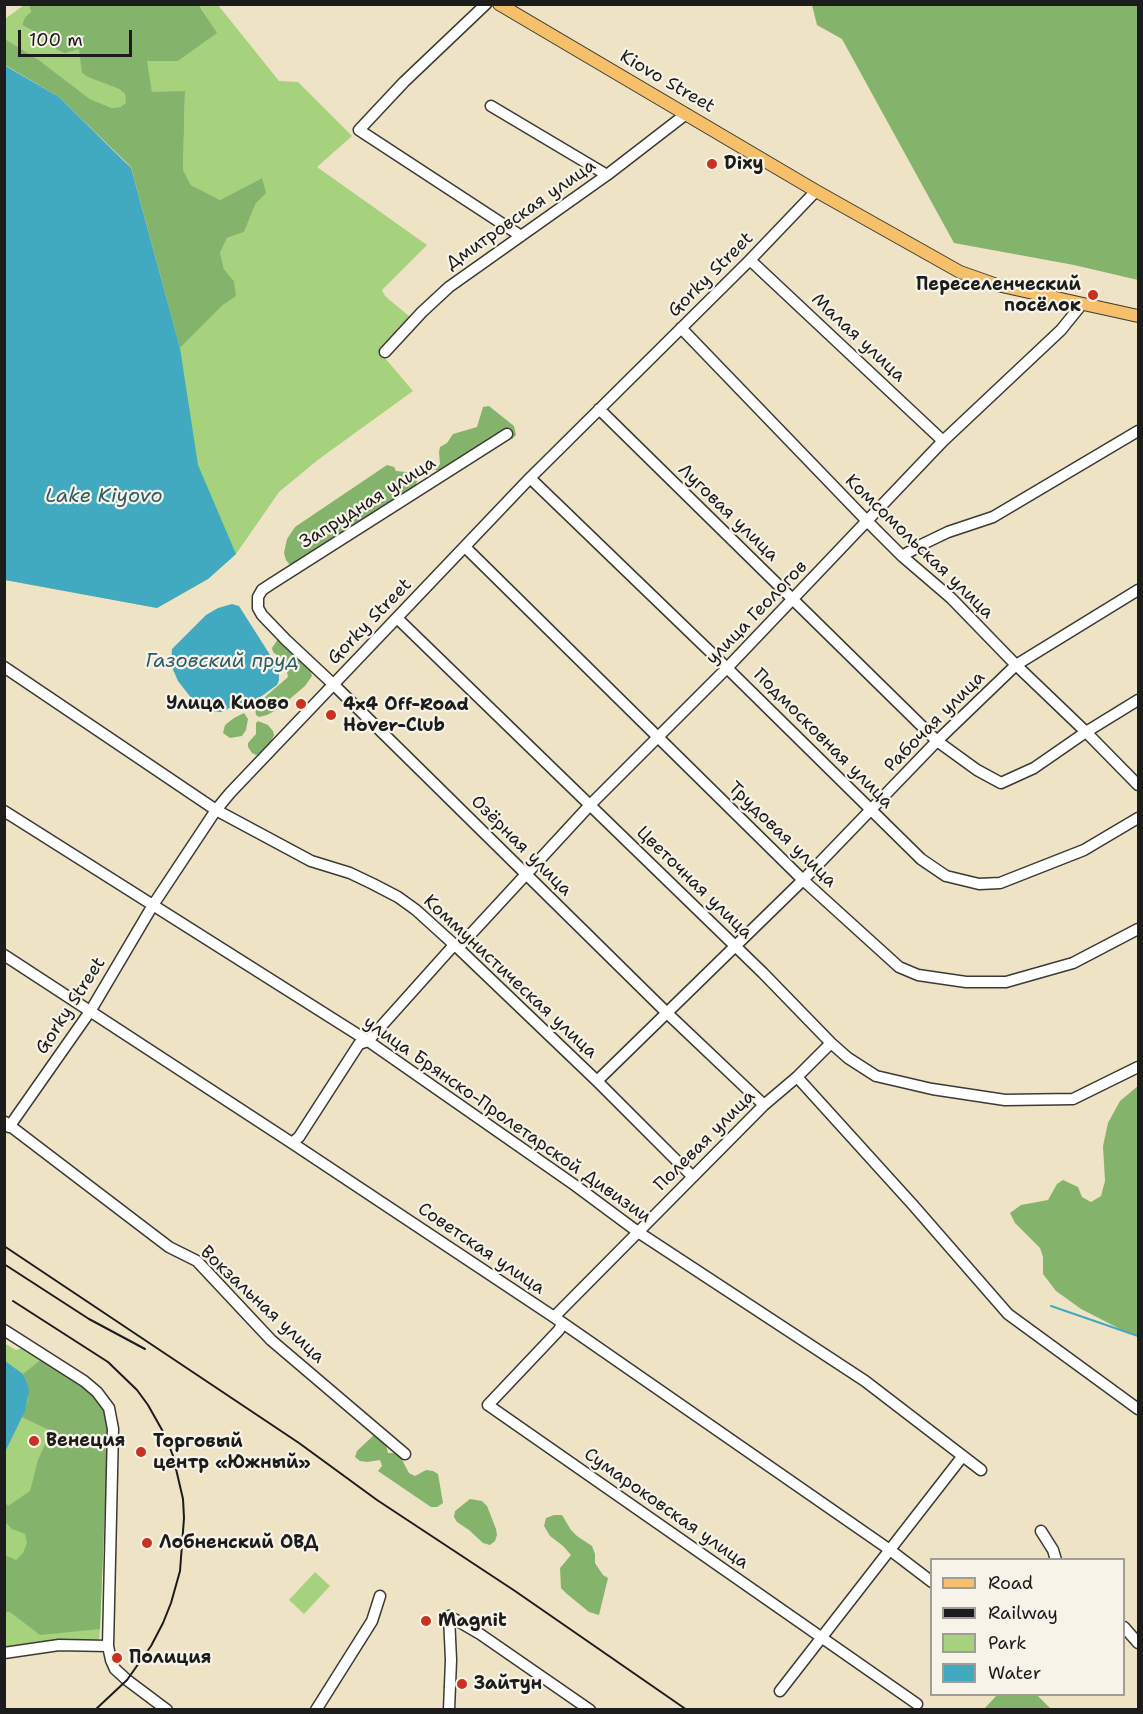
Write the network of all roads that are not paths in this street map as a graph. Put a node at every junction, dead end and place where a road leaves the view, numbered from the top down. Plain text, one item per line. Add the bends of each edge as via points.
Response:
1 (486, 4) edge
2 (499, 4) edge
3 (491, 106) dead end
4 (686, 114) junction
5 (607, 175) junction
6 (816, 191) junction
7 (521, 236) junction
8 (750, 260) junction
9 (1082, 304) junction
10 (1138, 316) edge
11 (681, 328) junction
12 (385, 352) dead end
13 (599, 409) junction
14 (1138, 431) edge
15 (507, 434) dead end
16 (943, 441) junction
17 (530, 478) junction
18 (867, 521) junction
19 (465, 547) junction
20 (902, 556) junction
21 (1138, 591) edge
22 (793, 599) junction
23 (258, 608) joint
24 (397, 618) junction
25 (1016, 665) junction
26 (4, 667) edge
27 (727, 668) junction
28 (333, 684) junction
29 (1138, 700) edge
30 (1086, 732) junction
31 (658, 736) junction
32 (937, 741) junction
33 (1138, 785) edge
34 (590, 804) junction
35 (871, 809) junction
36 (216, 810) junction
37 (4, 811) edge
38 (1138, 818) edge
39 (525, 874) junction
40 (803, 880) junction
41 (153, 905) junction
42 (1138, 929) edge
43 (456, 946) junction
44 (734, 946) junction
45 (4, 955) edge
46 (90, 1010) junction
47 (667, 1013) junction
48 (368, 1041) junction
49 (831, 1043) junction
50 (1138, 1067) edge
51 (797, 1077) junction
52 (597, 1081) junction
53 (764, 1105) junction
54 (7, 1124) edge
55 (292, 1143) junction
56 (692, 1176) junction
57 (638, 1233) junction
58 (558, 1320) junction
59 (4, 1330) edge
60 (1138, 1409) edge
61 (405, 1454) dead end
62 (962, 1457) junction
63 (981, 1470) dead end
64 (1041, 1531) dead end
65 (890, 1550) junction
66 (1055, 1558) edge
67 (930, 1580) edge
68 (380, 1596) dead end
69 (1125, 1629) edge
70 (822, 1637) junction
71 (1138, 1643) edge
72 (108, 1646) junction
73 (4, 1653) edge
74 (780, 1691) dead end
75 (917, 1704) dead end
76 (167, 1710) edge
77 (316, 1710) edge
78 (450, 1710) edge
79 (590, 1710) edge

1 - 7 street via 359,130
2 - 4 main road, Kiovo Street
3 - 5 street
4 - 5 street, Дмитровская улица
4 - 6 main road, Kiovo Street
5 - 7 street, Дмитровская улица
6 - 8 street, Gorky Street
6 - 9 main road, Kiovo Street via 960,272 997,285
7 - 12 street, Дмитровская улица via 449,287
8 - 11 street, Gorky Street
8 - 16 street, Малая улица
9 - 10 main road, Kiovo Street
9 - 16 street, улица Геологов via 1061,330
11 - 13 street, Gorky Street
11 - 18 street, Комсомольская улица
13 - 17 street, Gorky Street
13 - 22 street, Луговая улица
14 - 20 street via 993,517 948,532
15 - 23 street, Запрудная улица via 262,590
16 - 18 street, улица Геологов
17 - 19 street, Gorky Street
17 - 27 street, Подмосковная улица
18 - 20 street, Комсомольская улица
18 - 22 street, улица Геологов
19 - 24 street, Gorky Street
19 - 31 street, Трудовая улица
20 - 25 street, Комсомольская улица via 951,598
21 - 25 street, Рабочая улица
22 - 27 street, улица Геологов
22 - 32 street, Луговая улица
23 - 28 street, Озёрная улица
24 - 28 street, Gorky Street
24 - 34 street, Цветочная улица
25 - 30 street, Комсомольская улица
25 - 32 street, Рабочая улица
26 - 36 street, Коммунистическая улица
27 - 31 street, улица Геологов
27 - 35 street, Подмосковная улица
28 - 36 street, Gorky Street
28 - 39 street, Озёрная улица
29 - 30 street
30 - 32 street, Луговая улица via 1034,768 1001,783
30 - 33 street, Комсомольская улица
31 - 34 street, улица Геологов
31 - 40 street, Трудовая улица
32 - 35 street, Рабочая улица
34 - 39 street, улица Геологов
34 - 44 street, Цветочная улица
35 - 38 street, Подмосковная улица via 921,859 946,876 979,884 1000,883 1084,850
35 - 40 street, Рабочая улица
36 - 41 street, Gorky Street
36 - 43 street, Коммунистическая улица via 311,861 350,873 398,897
37 - 41 street, улица Брянско-Пролетарской Дивизии
39 - 43 street, улица Геологов
39 - 47 street, Озёрная улица
40 - 42 street, Трудовая улица via 899,967 918,975 966,982 1006,982 1073,963
40 - 44 street, Рабочая улица
41 - 46 street, Gorky Street
41 - 48 street, улица Брянско-Пролетарской Дивизии
43 - 48 street, улица Геологов
43 - 52 street, Коммунистическая улица
44 - 47 street, Рабочая улица
44 - 49 street, Цветочная улица
45 - 46 street, Советская улица
46 - 54 street, Gorky Street
46 - 55 street, Советская улица
47 - 52 street, Рабочая улица
47 - 53 street, Озёрная улица
48 - 55 street, улица Геологов via 359,1044
48 - 57 street, улица Брянско-Пролетарской Дивизии
49 - 50 street, Цветочная улица via 876,1076 1005,1100 1073,1099
49 - 51 street, Полевая улица
51 - 53 street, Полевая улица
51 - 60 street via 1008,1314
52 - 56 street, Коммунистическая улица
53 - 56 street, Полевая улица
54 - 61 street, Вокзальная улица via 169,1247 197,1261 271,1340
55 - 58 street, Советская улица
56 - 57 street, Полевая улица
57 - 58 street, Полевая улица
57 - 62 street, улица Брянско-Пролетарской Дивизии via 865,1382
58 - 65 street, Советская улица
58 - 70 street, Сумароковская улица via 559,1330 488,1405
59 - 72 street via 84,1381 109,1408 113,1429
62 - 63 street, улица Брянско-Пролетарской Дивизии
62 - 65 street
64 - 66 street
65 - 67 street, Советская улица
65 - 70 street
68 - 77 street via 372,1620
69 - 71 street
70 - 74 street
70 - 75 street, Сумароковская улица
72 - 73 street via 59,1645
72 - 76 street via 116,1669
78 - 79 street via 449,1616

